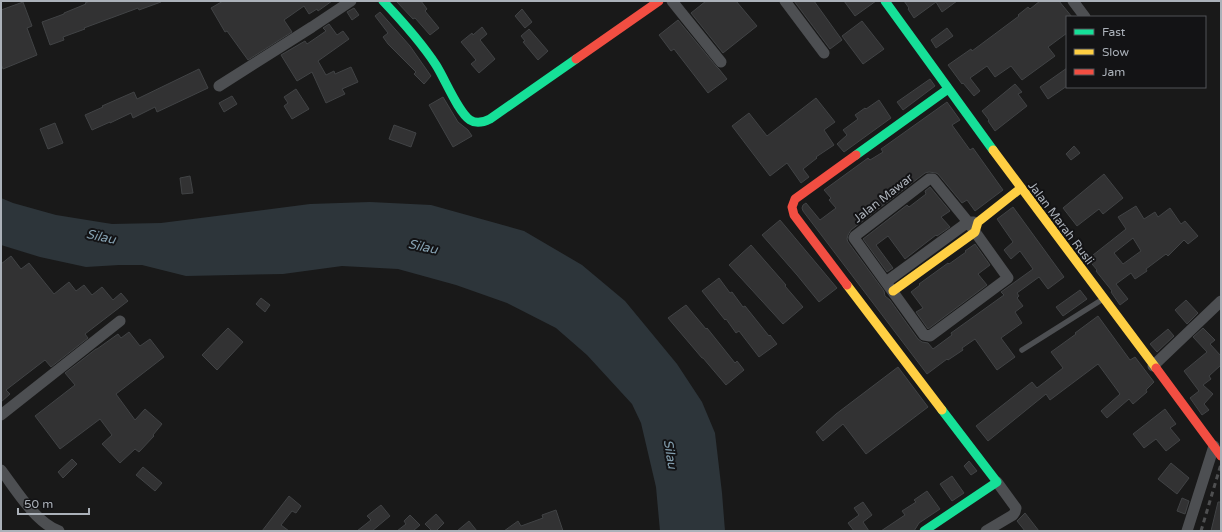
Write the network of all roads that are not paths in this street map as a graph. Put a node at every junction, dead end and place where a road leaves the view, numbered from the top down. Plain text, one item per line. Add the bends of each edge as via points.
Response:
1 (351, 1) edge
2 (383, 1) edge
3 (659, 1) edge
4 (672, 1) edge
5 (785, 1) edge
6 (885, 1) edge
7 (1073, 1) edge
8 (1084, 16) edge
9 (824, 53) dead end
10 (721, 62) dead end
11 (219, 86) dead end
12 (948, 89) junction
13 (1021, 188) junction
14 (973, 226) junction
15 (886, 282) junction
16 (893, 291) junction
17 (1103, 299) junction
18 (1221, 301) edge
19 (120, 321) dead end
20 (1022, 350) dead end
21 (1153, 366) junction
22 (1, 415) edge
23 (1214, 446) junction
24 (1221, 456) edge
25 (1, 470) edge
26 (997, 482) junction
27 (59, 531) edge
28 (924, 531) edge
29 (986, 531) edge
30 (1187, 531) edge

1 - 11 street
2 - 3 street via 436,65 460,108 470,120 478,123 486,122
4 - 10 street
5 - 9 street
6 - 12 street, Jalan Marah Rusli
7 - 8 street
12 - 13 street, Jalan Marah Rusli
12 - 26 street via 795,199 792,207 799,221
13 - 14 street
13 - 17 street, Jalan Marah Rusli
14 - 15 street
14 - 15 street, Jalan Mawar via 933,179 929,179 854,238
14 - 16 street
14 - 16 street via 1008,278 930,336 924,335
15 - 16 street
17 - 20 lane
17 - 21 street, Jalan Marah Rusli
18 - 21 street
19 - 22 street
21 - 23 street, Jalan Marah Rusli
23 - 24 street, Jalan Marah Rusli
23 - 30 street
25 - 27 street via 36,516 47,526
26 - 28 street
26 - 29 street via 1016,508 1013,515

